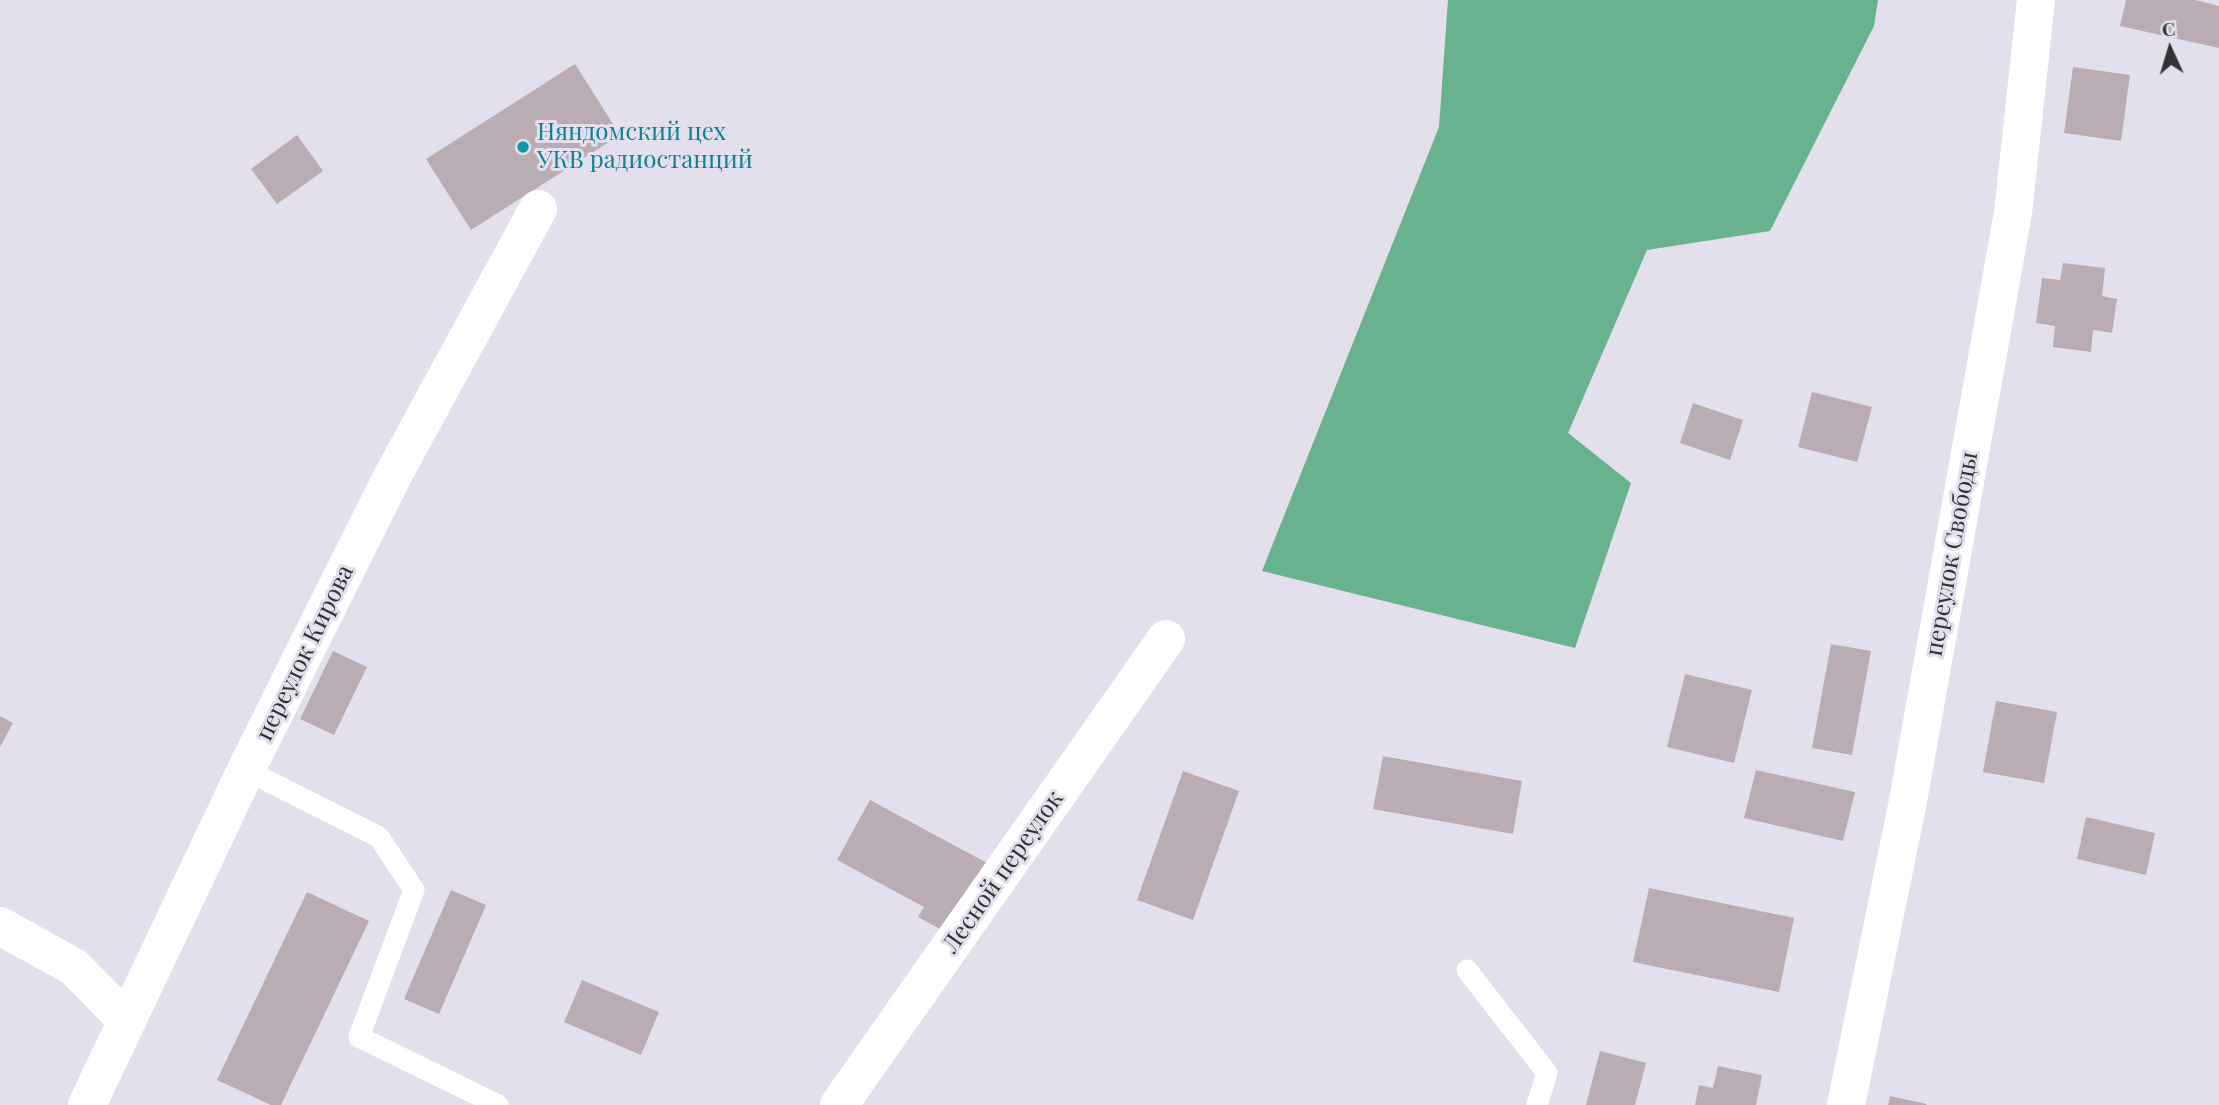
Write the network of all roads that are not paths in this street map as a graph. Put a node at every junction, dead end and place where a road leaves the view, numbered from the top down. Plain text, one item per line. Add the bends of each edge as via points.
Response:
1 (2036, 0) edge
2 (538, 208) dead end
3 (1166, 639) dead end
4 (246, 770) junction
5 (0, 926) edge
6 (1467, 971) dead end
7 (127, 1020) junction
8 (87, 1105) edge
9 (498, 1105) edge
10 (839, 1105) edge
11 (1537, 1105) edge
12 (1846, 1105) edge

1 - 12 street, переулок Свободы via 2013,213 1908,801
2 - 4 street, переулок Кирова via 392,477
3 - 10 street, Лесной переулок
4 - 7 street, переулок Кирова
4 - 9 lane via 379,837 414,890 359,1037
5 - 7 street via 74,967
6 - 11 lane via 1547,1073
7 - 8 street, переулок Кирова

